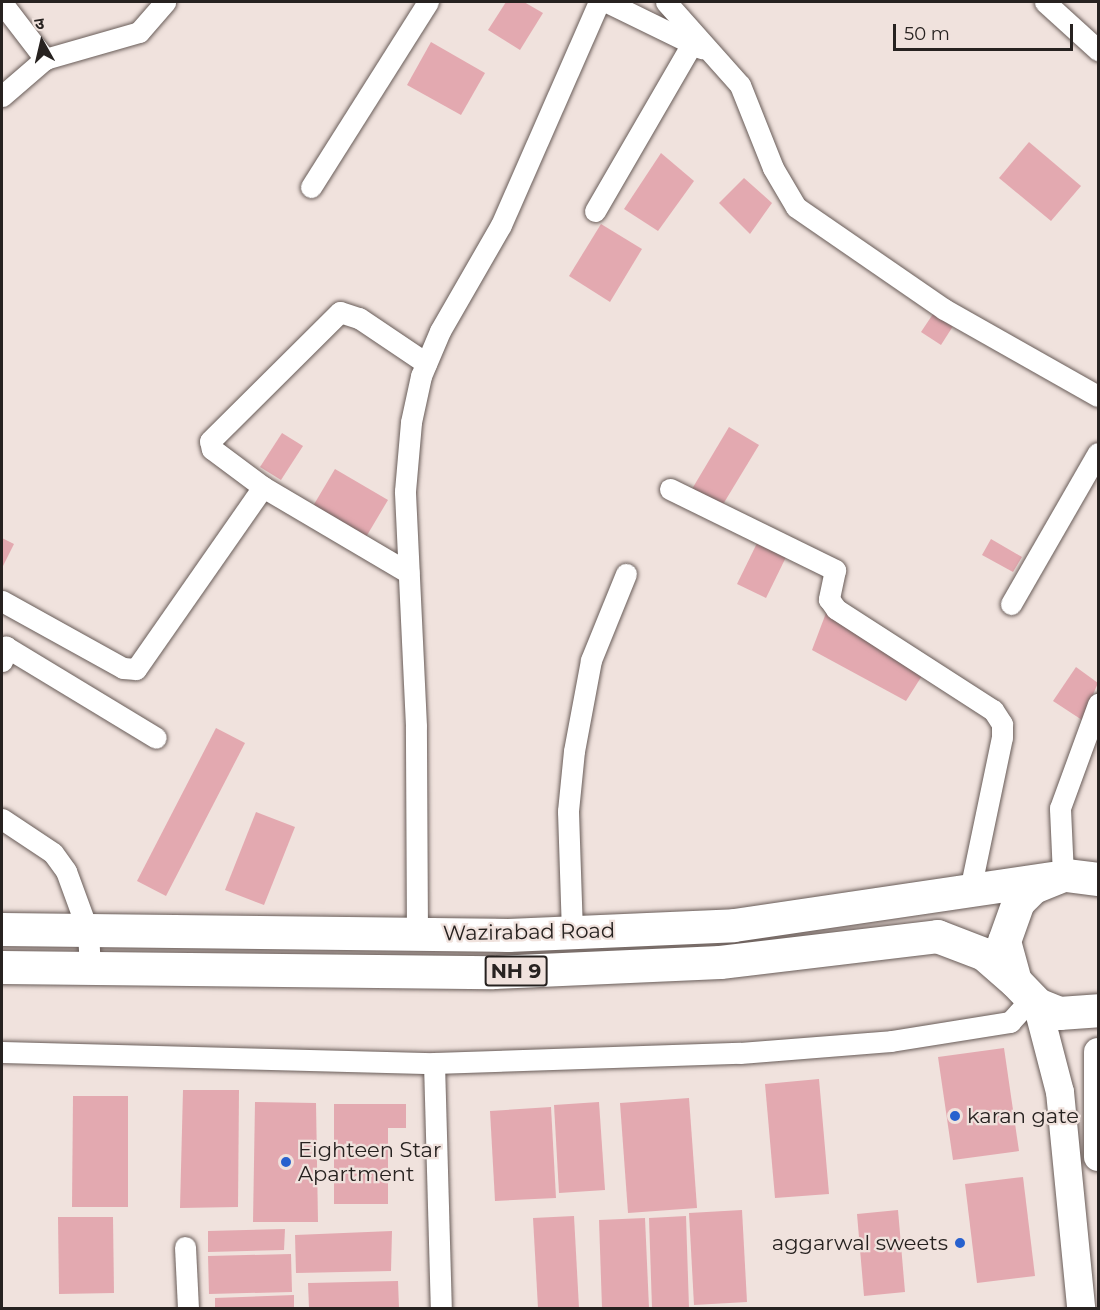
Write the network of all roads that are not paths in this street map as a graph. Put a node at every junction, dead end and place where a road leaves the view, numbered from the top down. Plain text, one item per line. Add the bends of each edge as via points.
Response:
1 (165, 2) edge
2 (428, 2) edge
3 (599, 2) edge
4 (607, 2) edge
5 (666, 2) edge
6 (1045, 2) edge
7 (2, 3) edge
8 (699, 47) junction
9 (1098, 50) edge
10 (45, 59) junction
11 (2, 96) edge
12 (311, 187) dead end
13 (595, 212) dead end
14 (426, 363) junction
15 (1098, 396) edge
16 (1098, 453) edge
17 (263, 487) junction
18 (670, 489) dead end
19 (409, 573) junction
20 (626, 574) dead end
21 (2, 601) edge
22 (1011, 604) dead end
23 (3, 651) edge
24 (1098, 704) edge
25 (156, 738) dead end
26 (2, 819) edge
27 (1079, 876) edge
28 (970, 890) junction
29 (2, 929) edge
30 (88, 931) junction
31 (572, 933) junction
32 (417, 934) junction
33 (2, 967) edge
34 (90, 968) junction
35 (1027, 995) junction
36 (1098, 1010) edge
37 (2, 1052) edge
38 (1098, 1052) edge
39 (434, 1063) junction
40 (1098, 1157) edge
41 (185, 1247) dead end
42 (188, 1308) edge
43 (441, 1308) edge
44 (1078, 1308) edge

1 - 10 street via 139,32
2 - 12 street
3 - 14 street via 501,225
4 - 8 street
5 - 8 street
6 - 9 street
7 - 10 street
8 - 13 street
8 - 15 street via 740,85 773,168 796,207 944,309
10 - 11 street
14 - 17 street via 359,318 340,312 210,441 212,449
14 - 19 street via 405,457
16 - 22 street
17 - 19 street
17 - 21 street via 136,669 123,668
18 - 28 street via 835,570 829,599 836,609 993,710 1002,724 1002,737
19 - 32 street via 417,726
20 - 31 street via 593,654 574,751 568,811
23 - 25 street
24 - 27 street via 1060,808
26 - 30 street via 52,853 66,871
27 - 28 highway, Wazirabad Road
27 - 35 highway via 1018,902 1008,921 1005,952
28 - 31 highway, Wazirabad Road via 734,925
29 - 30 highway, Wazirabad Road
30 - 32 highway, Wazirabad Road
30 - 34 street
31 - 32 highway, Wazirabad Road
33 - 34 highway, Wazirabad Road / NH 9
34 - 35 highway, Wazirabad Road / NH 9 via 493,972 720,962 937,936 984,954
35 - 36 highway via 1059,1013
35 - 39 street via 1010,1022 891,1041 740,1053
35 - 44 main road via 1060,1092
37 - 39 street
38 - 40 main road
39 - 43 street
41 - 42 street

